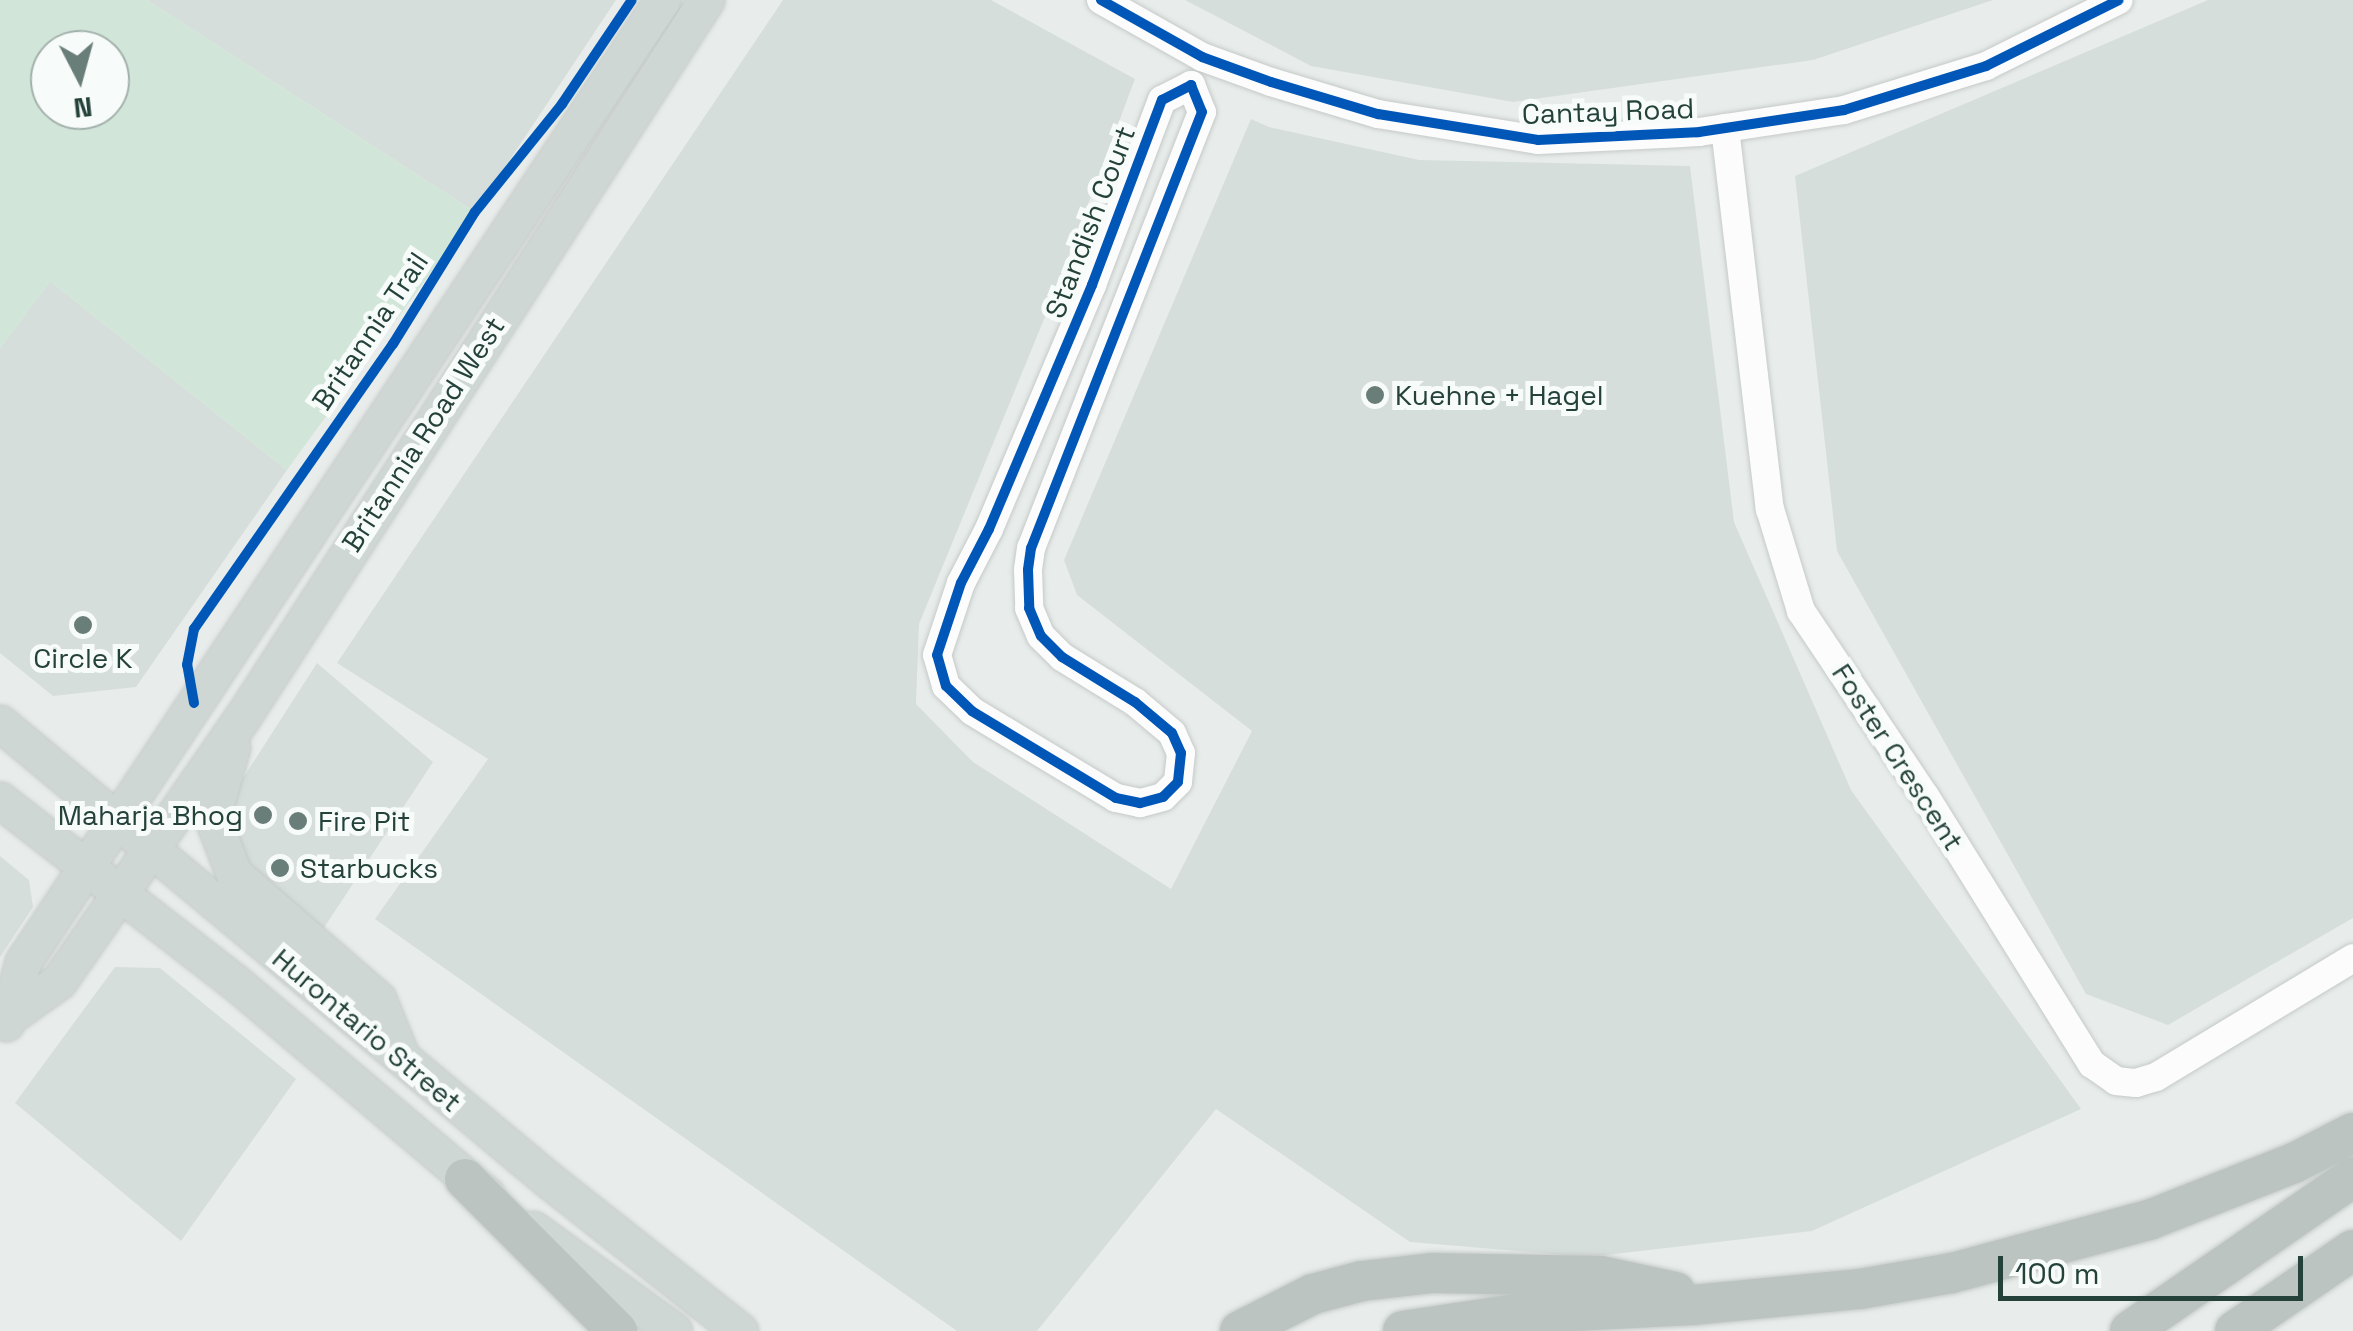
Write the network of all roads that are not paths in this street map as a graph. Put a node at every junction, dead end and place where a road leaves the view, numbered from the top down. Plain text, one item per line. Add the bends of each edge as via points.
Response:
1 (662, 0) edge
2 (706, 0) edge
3 (1102, 0) edge
4 (2119, 0) edge
5 (1202, 57) junction
6 (1191, 85) junction
7 (1724, 128) junction
8 (1094, 279) junction
9 (1133, 297) junction
10 (989, 529) junction
11 (1031, 548) junction
12 (242, 718) junction
13 (0, 723) edge
14 (0, 800) edge
15 (101, 843) junction
16 (135, 868) junction
17 (2353, 958) edge
18 (5, 1024) edge
19 (402, 1058) junction
20 (2353, 1134) edge
21 (2353, 1176) edge
22 (465, 1179) junction
23 (2353, 1250) edge
24 (1722, 1302) junction
25 (617, 1331) edge
26 (674, 1331) edge
27 (740, 1331) edge
28 (1240, 1331) edge
29 (1403, 1331) edge
30 (2130, 1331) edge
31 (2235, 1331) edge

1 - 15 main road, Britannia Road West
2 - 12 main road, Britannia Road West
3 - 5 street, Cantay Road
4 - 7 street, Cantay Road via 1986,66 1844,110
5 - 6 street, Standish Court
5 - 7 street, Cantay Road via 1378,114 1476,133 1538,140
6 - 8 street, Standish Court via 1162,100
6 - 9 street, Standish Court via 1202,112
7 - 17 street, Foster Crescent via 1770,509 1801,610 2092,1064 2126,1083 2156,1078
8 - 9 street
8 - 10 street, Standish Court
9 - 11 street, Standish Court
10 - 11 street
10 - 11 street, Standish Court via 939,642 938,669 946,686 972,712 1116,798 1140,803 1163,796 1183,768 1172,733 1041,636 1029,608
12 - 16 main road, Britannia Road West
12 - 19 main road via 212,817 220,849 234,874 378,999
13 - 15 main road, Hurontario Street
14 - 15 main road, Hurontario Street
15 - 16 main road, Hurontario Street
15 - 16 main road, Hurontario Street
15 - 18 main road, Britannia Road West via 23,962
16 - 18 main road, Britannia Road West via 59,981
16 - 19 main road, Hurontario Street
16 - 22 main road, Hurontario Street via 236,984
19 - 27 main road, Hurontario Street
20 - 24 highway via 2223,1193 2065,1246 1860,1289
21 - 30 highway
22 - 25 highway
22 - 26 main road, Hurontario Street
23 - 31 highway
24 - 28 highway via 1601,1276 1432,1273 1313,1294
24 - 29 highway via 1516,1314

